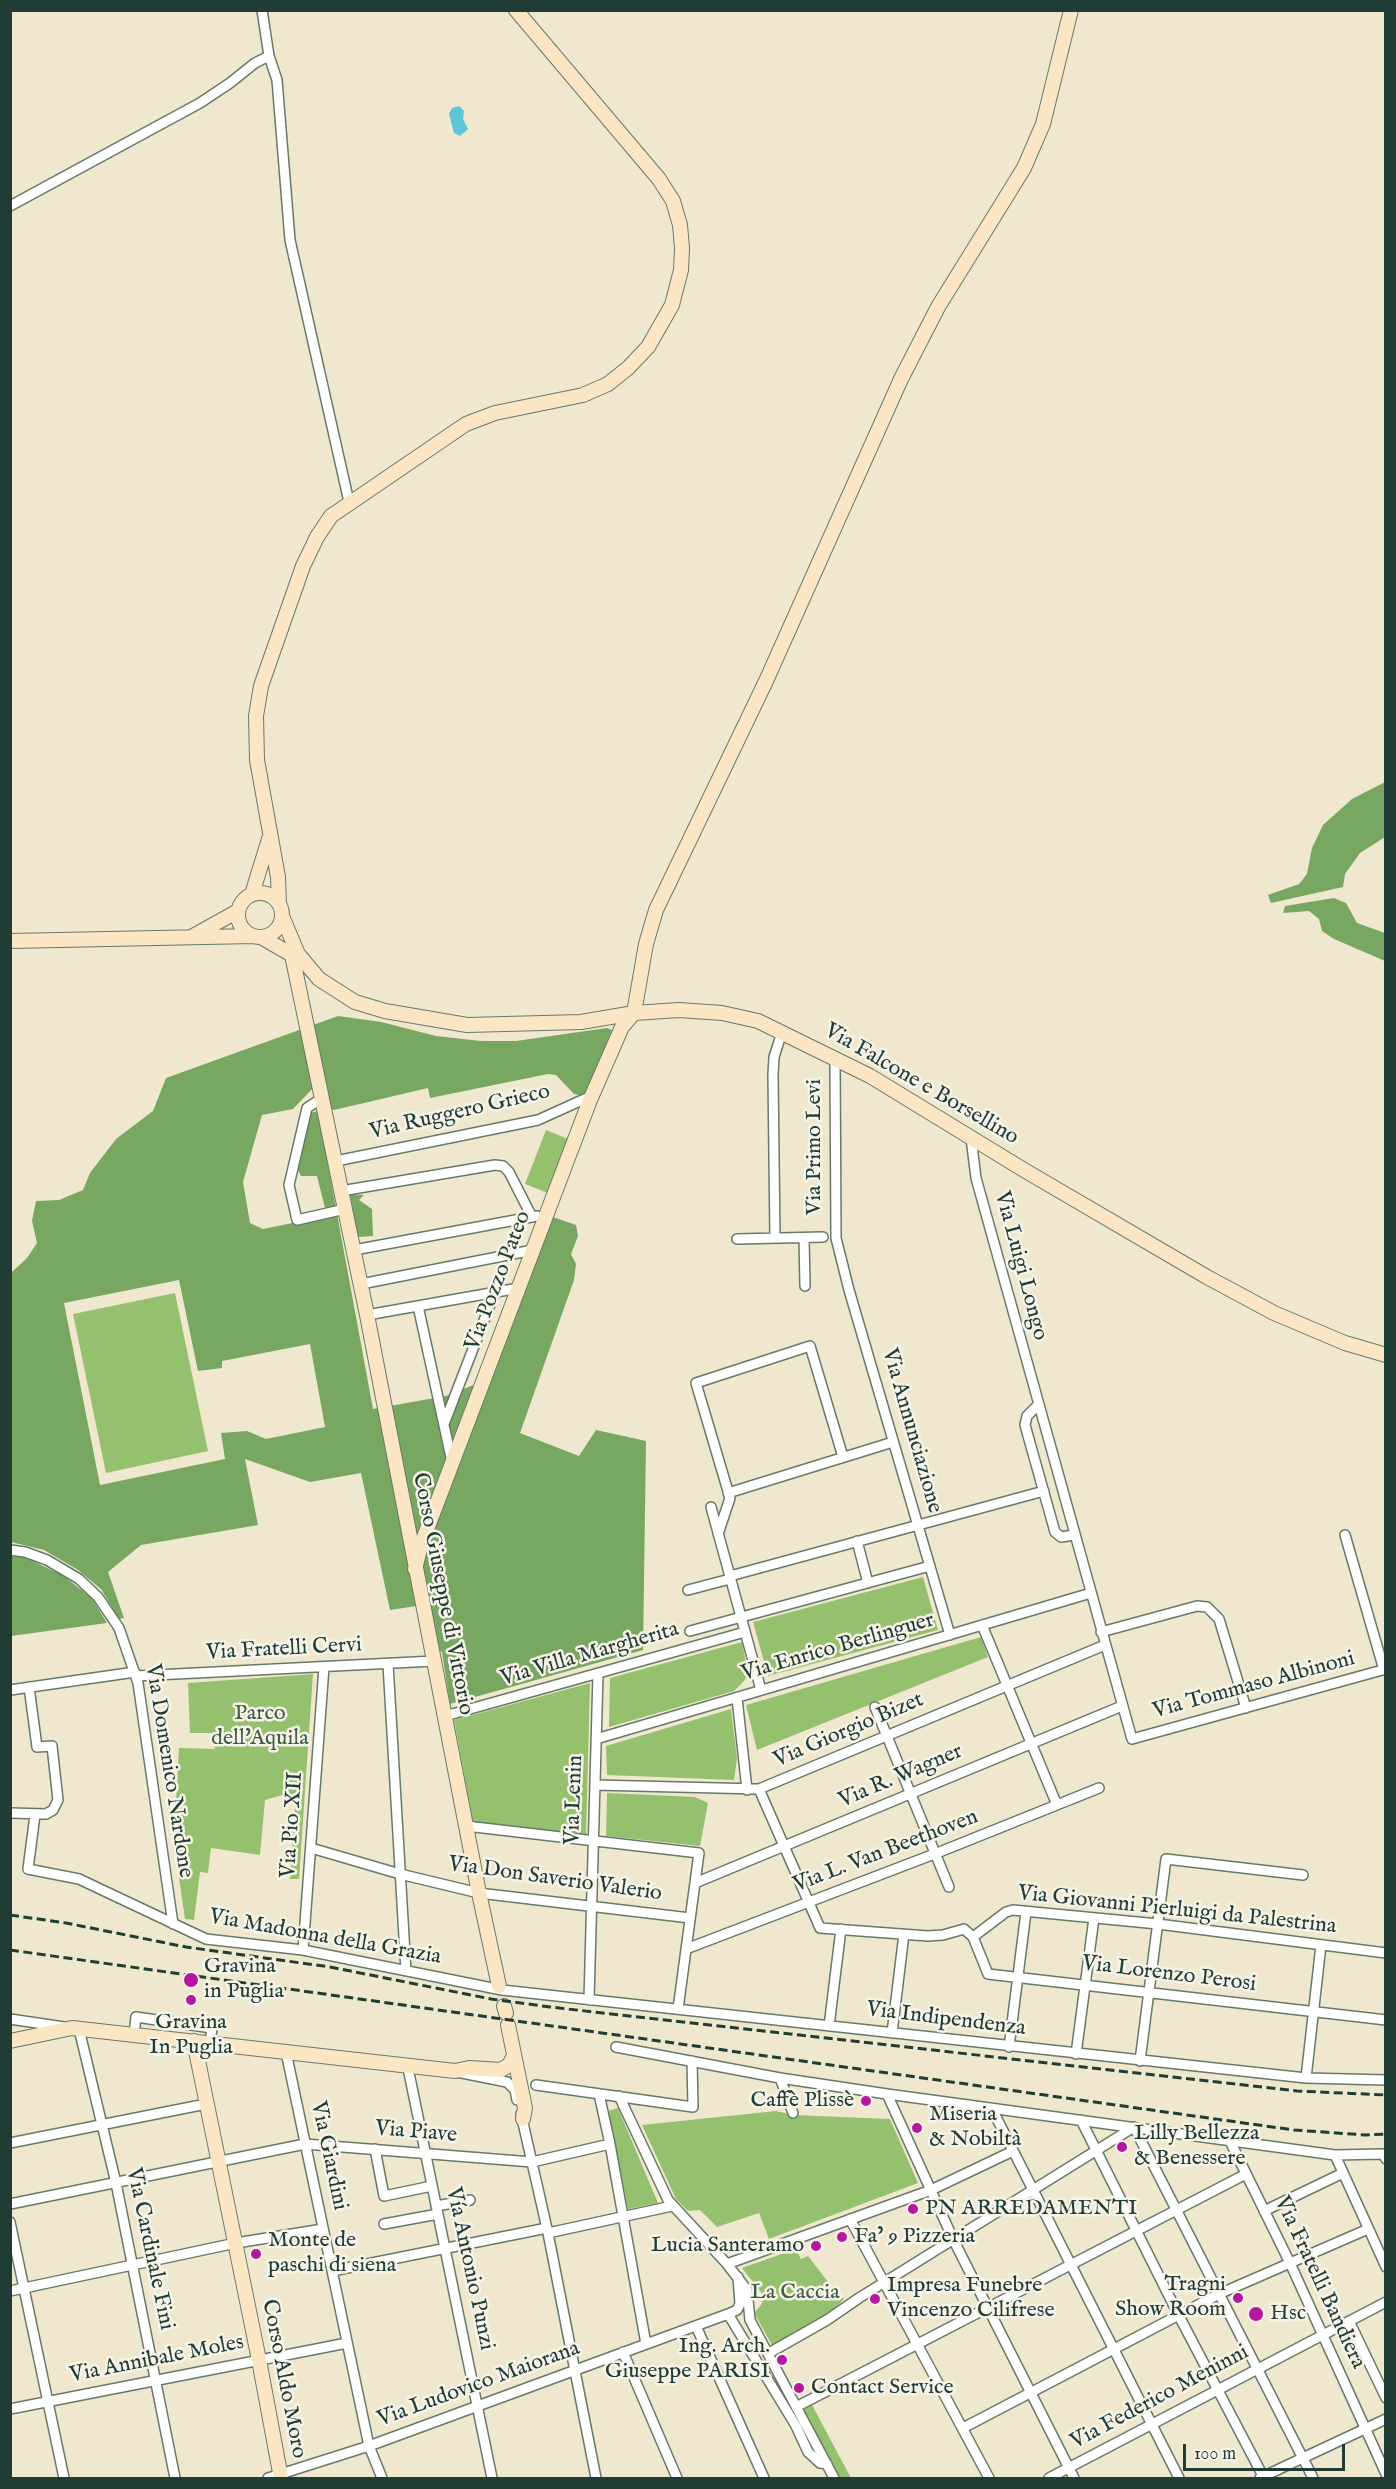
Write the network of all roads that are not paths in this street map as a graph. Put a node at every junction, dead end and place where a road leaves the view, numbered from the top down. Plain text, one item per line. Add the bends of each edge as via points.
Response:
1 (262, 10) edge
2 (516, 10) edge
3 (1071, 10) edge
4 (269, 56) junction
5 (10, 206) edge
6 (349, 502) junction
7 (270, 837) junction
8 (252, 894) junction
9 (281, 910) junction
10 (238, 911) junction
11 (192, 937) junction
12 (257, 937) junction
13 (10, 940) edge
14 (298, 958) junction
15 (634, 1013) junction
16 (782, 1032) junction
17 (835, 1057) junction
18 (591, 1096) junction
19 (322, 1098) junction
20 (971, 1138) junction
21 (336, 1161) junction
22 (341, 1191) junction
23 (345, 1209) junction
24 (539, 1216) junction
25 (775, 1238) junction
26 (804, 1238) junction
27 (823, 1238) dead end
28 (836, 1238) joint
29 (737, 1239) dead end
30 (354, 1250) junction
31 (533, 1250) junction
32 (361, 1284) junction
33 (805, 1286) dead end
34 (519, 1288) junction
35 (495, 1292) junction
36 (418, 1306) junction
37 (367, 1315) junction
38 (1386, 1355) edge
39 (1038, 1405) junction
40 (444, 1425) junction
41 (893, 1442) junction
42 (843, 1457) junction
43 (452, 1462) junction
44 (1044, 1491) junction
45 (728, 1492) junction
46 (711, 1507) dead end
47 (918, 1525) junction
48 (718, 1534) junction
49 (1074, 1534) junction
50 (1345, 1535) dead end
51 (857, 1541) junction
52 (10, 1550) edge
53 (930, 1566) junction
54 (415, 1569) junction
55 (730, 1577) junction
56 (868, 1583) junction
57 (688, 1590) dead end
58 (1091, 1593) junction
59 (741, 1617) junction
60 (982, 1625) junction
61 (690, 1631) dead end
62 (745, 1632) junction
63 (1101, 1632) junction
64 (950, 1635) junction
65 (1105, 1645) junction
66 (434, 1661) junction
67 (388, 1664) junction
68 (324, 1668) junction
69 (1385, 1670) edge
70 (136, 1674) junction
71 (598, 1674) junction
72 (1007, 1686) junction
73 (29, 1687) junction
74 (10, 1690) edge
75 (761, 1690) junction
76 (737, 1698) junction
77 (1122, 1706) junction
78 (875, 1707) dead end
79 (1245, 1708) junction
80 (445, 1716) junction
81 (887, 1736) junction
82 (596, 1739) junction
83 (1132, 1739) joint
84 (1031, 1743) junction
85 (594, 1785) junction
86 (1099, 1788) dead end
87 (759, 1789) junction
88 (747, 1790) junction
89 (912, 1795) junction
90 (1057, 1805) junction
91 (10, 1813) edge
92 (35, 1815) junction
93 (466, 1826) junction
94 (593, 1841) junction
95 (785, 1847) junction
96 (311, 1848) junction
97 (937, 1853) junction
98 (400, 1874) junction
99 (1303, 1875) dead end
100 (695, 1883) junction
101 (949, 1887) dead end
102 (479, 1893) junction
103 (809, 1903) junction
104 (591, 1908) junction
105 (1026, 1912) junction
106 (690, 1918) junction
107 (1094, 1918) junction
108 (173, 1924) junction
109 (1158, 1924) junction
110 (841, 1929) junction
111 (904, 1934) junction
112 (973, 1937) junction
113 (1321, 1945) junction
114 (686, 1949) junction
115 (303, 1950) junction
116 (1386, 1953) edge
117 (406, 1971) junction
118 (1018, 1976) junction
119 (1085, 1985) junction
120 (501, 1988) junction
121 (1149, 1993) junction
122 (589, 2000) junction
123 (678, 2010) junction
124 (1313, 2012) junction
125 (506, 2014) dead end
126 (10, 2019) edge
127 (1386, 2020) edge
128 (829, 2026) junction
129 (76, 2028) junction
130 (892, 2033) junction
131 (134, 2035) junction
132 (10, 2041) edge
133 (194, 2041) junction
134 (210, 2043) junction
135 (616, 2047) dead end
136 (1009, 2047) junction
137 (286, 2052) junction
138 (1076, 2055) junction
139 (514, 2056) junction
140 (692, 2061) junction
141 (1140, 2061) junction
142 (408, 2068) junction
143 (455, 2071) junction
144 (780, 2078) junction
145 (1306, 2078) junction
146 (1386, 2080) edge
147 (536, 2085) dead end
148 (599, 2094) junction
149 (887, 2094) junction
150 (619, 2096) junction
151 (206, 2104) junction
152 (992, 2109) junction
153 (793, 2113) dead end
154 (523, 2119) junction
155 (1081, 2120) junction
156 (102, 2125) junction
157 (1134, 2127) junction
158 (1230, 2141) junction
159 (10, 2143) edge
160 (305, 2144) junction
161 (610, 2144) junction
162 (375, 2149) junction
163 (1013, 2151) junction
164 (1096, 2151) junction
165 (425, 2153) junction
166 (1335, 2155) junction
167 (1384, 2157) edge
168 (219, 2161) junction
169 (532, 2162) junction
170 (1343, 2173) junction
171 (1246, 2174) junction
172 (116, 2182) junction
173 (432, 2186) junction
174 (931, 2190) junction
175 (1033, 2191) junction
176 (470, 2200) dead end
177 (10, 2204) edge
178 (672, 2206) junction
179 (437, 2210) junction
180 (1176, 2210) junction
181 (1264, 2211) junction
182 (624, 2217) junction
183 (850, 2219) junction
184 (10, 2222) edge
185 (384, 2224) dead end
186 (323, 2229) junction
187 (1368, 2229) junction
188 (547, 2230) junction
189 (1135, 2231) junction
190 (954, 2241) junction
191 (236, 2243) junction
192 (445, 2249) junction
193 (1290, 2263) junction
194 (727, 2264) junction
195 (1071, 2265) junction
196 (133, 2266) junction
197 (1386, 2267) edge
198 (332, 2271) junction
199 (738, 2277) junction
200 (884, 2283) junction
201 (24, 2288) junction
202 (10, 2291) edge
203 (1219, 2294) junction
204 (1386, 2302) edge
205 (986, 2307) junction
206 (728, 2314) junction
207 (1179, 2316) junction
208 (1349, 2321) junction
209 (696, 2326) junction
210 (1322, 2336) junction
211 (347, 2343) junction
212 (646, 2344) junction
213 (917, 2345) junction
214 (1114, 2349) junction
215 (623, 2352) junction
216 (769, 2353) junction
217 (259, 2360) junction
218 (1258, 2369) junction
219 (574, 2370) junction
220 (156, 2380) junction
221 (1217, 2390) junction
222 (1031, 2392) junction
223 (1386, 2398) edge
224 (48, 2402) junction
225 (477, 2405) junction
226 (796, 2407) junction
227 (10, 2409) edge
228 (1386, 2419) edge
229 (1152, 2425) junction
230 (963, 2428) junction
231 (1365, 2428) junction
232 (369, 2446) junction
233 (1302, 2457) junction
234 (827, 2464) junction
235 (1069, 2468) junction
236 (1386, 2475) edge
237 (64, 2478) edge
238 (175, 2478) edge
239 (277, 2478) edge
240 (382, 2478) edge
241 (492, 2478) edge
242 (596, 2478) edge
243 (677, 2478) edge
244 (764, 2478) edge
245 (834, 2478) edge
246 (989, 2478) edge
247 (1048, 2478) edge
248 (1074, 2478) edge
249 (1179, 2478) edge
250 (1262, 2478) edge
251 (1313, 2478) edge

1 - 4 street
2 - 6 street, Via Falcone e Borsellino via 659,179 673,201 682,248 672,305 648,347 608,384 583,395 495,413 465,424
3 - 15 street via 1043,124 1024,168 938,307 901,379 765,681 656,910
4 - 5 street via 200,103
4 - 6 street via 277,80 290,240
6 - 7 street, Via Falcone e Borsellino via 331,516 303,566 261,687 256,716 256,760
7 - 8 street
7 - 9 street, Via Falcone e Borsellino
8 - 9 street via 265,893
8 - 10 street
9 - 12 street via 278,928 268,936
9 - 14 street, Via Falcone e Borsellino
10 - 11 street
10 - 12 street via 240,924
11 - 12 street
11 - 13 street
12 - 14 street, Via Falcone e Borsellino
14 - 15 street, Via Falcone e Borsellino via 319,979 356,1002 416,1018 467,1025 516,1025 581,1022
14 - 19 street, Corso Giuseppe di Vittorio
15 - 16 street, Via Falcone e Borsellino via 722,1013 758,1021
15 - 18 street, Via Pozzo Pateo via 622,1027
16 - 17 street, Via Falcone e Borsellino
16 - 25 street via 773,1075
17 - 20 street, Via Falcone e Borsellino
17 - 28 street, Via Primo Levi
18 - 21 street, Via Ruggero Grieco via 538,1120
18 - 24 street, Via Pozzo Pateo
19 - 21 street, Corso Giuseppe di Vittorio
19 - 23 street via 307,1108 289,1185 297,1220
20 - 38 street, Via Falcone e Borsellino via 1274,1313 1345,1343
20 - 39 street, Via Luigi Longo via 976,1178
21 - 22 street, Corso Giuseppe di Vittorio
22 - 23 street, Corso Giuseppe di Vittorio
22 - 24 street via 503,1166
23 - 30 street, Corso Giuseppe di Vittorio
24 - 30 street
24 - 31 street, Via Pozzo Pateo
25 - 26 street
25 - 29 street
26 - 27 street
26 - 33 street
28 - 41 street, Via Annunciazione
30 - 32 street, Corso Giuseppe di Vittorio
31 - 32 street
31 - 34 street, Via Pozzo Pateo
32 - 37 street, Corso Giuseppe di Vittorio
34 - 35 street
34 - 43 street, Via Pozzo Pateo
35 - 36 street
35 - 40 street, Via Pozzo Pateo
36 - 37 street
36 - 40 street
37 - 54 street, Corso Giuseppe di Vittorio
39 - 44 street via 1027,1416 1025,1425
39 - 49 street, Via Luigi Longo
40 - 43 street
41 - 42 street
41 - 47 street, Via Annunciazione
42 - 45 street
42 - 45 street via 810,1346 696,1383
43 - 54 street, Via Pozzo Pateo
44 - 47 street
44 - 49 street via 1057,1536
45 - 48 street via 730,1498
46 - 48 street
47 - 51 street
47 - 53 street, Via Annunciazione
48 - 55 street
49 - 58 street, Via Luigi Longo
50 - 69 street
51 - 55 street
51 - 56 street
52 - 70 street, Via Domenico Nardone via 54,1564 98,1597 119,1628
53 - 56 street, Via Villa Margherita
53 - 64 street, Via Annunciazione
54 - 66 street, Corso Giuseppe di Vittorio
55 - 57 street
55 - 59 street
56 - 59 street, Via Villa Margherita
58 - 60 street, Via Enrico Berlinguer
58 - 63 street, Via Luigi Longo
59 - 61 street, Via Villa Margherita
59 - 62 street
60 - 64 street, Via Enrico Berlinguer
60 - 72 street
62 - 71 street, Via Villa Margherita
62 - 75 street
63 - 65 street, Via Luigi Longo
63 - 79 street via 1197,1606 1207,1607 1219,1619
64 - 75 street, Via Enrico Berlinguer
65 - 72 street, Via Giorgio Bizet
65 - 77 street, Via Luigi Longo
66 - 67 street, Via Fratelli Cervi
66 - 80 street, Corso Giuseppe di Vittorio
67 - 68 street, Via Fratelli Cervi
67 - 98 street
68 - 70 street, Via Fratelli Cervi
68 - 96 street, Via Pio XII
69 - 79 street, Via Tommaso Albinoni
70 - 73 street, Via Fratelli Cervi
70 - 108 street, Via Domenico Nardone
71 - 80 street, Via Villa Margherita
71 - 82 street, Via Lenin
72 - 81 street, Via Giorgio Bizet
72 - 84 street
73 - 74 street, Via Fratelli Cervi
73 - 92 street via 37,1748 52,1746 58,1800 50,1813
75 - 76 street, Via Enrico Berlinguer
76 - 82 street, Via Enrico Berlinguer
76 - 88 street
77 - 83 street, Via Luigi Longo
77 - 84 street, Via R. Wagner
78 - 81 street
79 - 83 street, Via Tommaso Albinoni
80 - 93 street, Corso Giuseppe di Vittorio
81 - 87 street, Via Giorgio Bizet
81 - 89 street
82 - 85 street, Via Lenin
84 - 89 street, Via R. Wagner
84 - 90 street
85 - 88 street, Via Giorgio Bizet
85 - 94 street, Via Lenin
86 - 90 street, Via L. Van Beethoven
87 - 88 street, Via Giorgio Bizet
87 - 95 street
89 - 95 street, Via R. Wagner
89 - 97 street
90 - 97 street, Via L. Van Beethoven
91 - 92 street
92 - 108 street, Via Madonna della Grazia via 28,1869 79,1879
93 - 94 street
93 - 102 street, Corso Giuseppe di Vittorio
94 - 100 street via 699,1853
94 - 104 street, Via Lenin
95 - 100 street, Via R. Wagner
95 - 103 street
96 - 98 street, Via Don Saverio Valerio
96 - 115 street, Via Pio XII
97 - 101 street
97 - 103 street, Via L. Van Beethoven
98 - 102 street, Via Don Saverio Valerio
98 - 117 street
99 - 109 street via 1166,1859
100 - 106 street
102 - 104 street, Via Don Saverio Valerio
102 - 120 street, Corso Giuseppe di Vittorio
103 - 110 street via 820,1928
103 - 114 street, Via L. Van Beethoven
104 - 106 street, Via Don Saverio Valerio
104 - 122 street, Via Lenin
105 - 107 street, Via Giovanni Pierluigi da Palestrina
105 - 112 street, Via Giovanni Pierluigi da Palestrina via 1006,1912
105 - 118 street
106 - 114 street
107 - 109 street, Via Giovanni Pierluigi da Palestrina
107 - 119 street
108 - 115 street, Via Madonna della Grazia via 206,1939
109 - 113 street, Via Giovanni Pierluigi da Palestrina
109 - 121 street
110 - 111 street
110 - 128 street
111 - 112 street via 935,1936 962,1929
111 - 130 street
112 - 118 street, Via Lorenzo Perosi via 988,1974
113 - 116 street, Via Giovanni Pierluigi da Palestrina
113 - 124 street
114 - 123 street
115 - 117 street, Via Madonna della Grazia
117 - 120 street, Via Madonna della Grazia
118 - 119 street, Via Lorenzo Perosi
118 - 136 street
119 - 121 street, Via Lorenzo Perosi
119 - 138 street
120 - 122 street, Via Indipendenza
121 - 124 street, Via Lorenzo Perosi
121 - 141 street
122 - 123 street, Via Indipendenza
123 - 128 street, Via Indipendenza
124 - 127 street, Via Lorenzo Perosi
124 - 145 street
125 - 139 street
126 - 129 street
128 - 130 street, Via Indipendenza
129 - 131 street
129 - 132 street
129 - 156 street, Via Cardinale Fini
130 - 136 street, Via Indipendenza
131 - 133 street
131 - 134 street via 136,2017 212,2028
133 - 134 street
133 - 151 street, Corso Aldo Moro
134 - 137 street
135 - 140 street
136 - 138 street, Via Indipendenza
137 - 142 street
137 - 160 street, Via Giardini
138 - 141 street, Via Indipendenza
139 - 143 street via 509,2066 501,2070
139 - 154 street via 525,2108
140 - 144 street
140 - 150 street via 693,2107
141 - 145 street, Via Indipendenza
142 - 143 street
142 - 165 street, Vía Antonio Punzi
143 - 154 street via 501,2079 511,2085
144 - 149 street
144 - 153 street
145 - 146 street, Via Indipendenza
147 - 148 street
148 - 150 street
148 - 161 street
149 - 152 street
149 - 174 street
150 - 178 street
151 - 156 street
151 - 168 street, Corso Aldo Moro
152 - 155 street
152 - 163 street
154 - 169 street
155 - 157 street
155 - 164 street
156 - 159 street
156 - 172 street, Via Cardinale Fini
157 - 158 street
157 - 164 street
157 - 180 street
158 - 166 street
158 - 171 street, Via Fratelli Bandiera
160 - 162 street, Via Piave
160 - 168 street, Via Piave
160 - 186 street, Via Giardini
161 - 169 street, Via Piave
161 - 182 street
162 - 165 street, Via Piave
162 - 173 street via 384,2196
163 - 174 street
163 - 175 street
164 - 175 street
164 - 189 street
165 - 169 street, Via Piave
165 - 173 street, Vía Antonio Punzi
166 - 167 street
166 - 170 street
168 - 172 street, Via Piave
168 - 191 street, Corso Aldo Moro
169 - 188 street
170 - 181 street
170 - 187 street
171 - 180 street
171 - 181 street, Via Fratelli Bandiera
172 - 177 street, Via Piave
172 - 196 street, Via Cardinale Fini
173 - 179 street, Vía Antonio Punzi
174 - 183 street
174 - 190 street
175 - 190 street
175 - 195 street
176 - 179 street
178 - 182 street
178 - 194 street
179 - 185 street
179 - 192 street, Vía Antonio Punzi
180 - 189 street
180 - 203 street
181 - 193 street, Via Fratelli Bandiera
182 - 188 street
182 - 212 street
183 - 194 street
183 - 200 street
184 - 201 street
186 - 191 street
186 - 198 street, Via Giardini
187 - 193 street
187 - 197 street
188 - 192 street
188 - 219 street
189 - 195 street
189 - 207 street
190 - 200 street
190 - 205 street
191 - 196 street
191 - 217 street, Corso Aldo Moro
192 - 198 street
192 - 225 street, Vía Antonio Punzi
193 - 203 street
193 - 210 street, Via Fratelli Bandiera
194 - 199 street
195 - 205 street
195 - 214 street
196 - 201 street
196 - 220 street, Via Cardinale Fini
198 - 211 street, Via Giardini
199 - 206 street via 740,2304
199 - 216 street via 747,2293 750,2320
200 - 213 street
200 - 216 street
201 - 202 street
201 - 224 street
203 - 207 street
203 - 218 street
204 - 208 street, Via Federico Meninni
205 - 213 street
205 - 222 street
206 - 209 street, Via Ludovico Maiorana
206 - 234 street via 808,2452
207 - 214 street
207 - 221 street
208 - 210 street, Via Federico Meninni
208 - 223 street
209 - 212 street, Via Ludovico Maiorana
209 - 244 street
210 - 218 street, Via Federico Meninni
210 - 231 street, Via Fratelli Bandiera
211 - 217 street, Via Annibale Moles
211 - 232 street, Via Giardini
212 - 215 street, Via Ludovico Maiorana
213 - 226 street
213 - 230 street
214 - 222 street
214 - 229 street
215 - 219 street, Via Ludovico Maiorana
215 - 243 street
216 - 226 street
217 - 220 street, Via Annibale Moles
217 - 239 street, Corso Aldo Moro
218 - 221 street, Via Federico Meninni
218 - 233 street
219 - 225 street, Via Ludovico Maiorana
219 - 242 street
220 - 224 street, Via Annibale Moles
220 - 238 street, Via Cardinale Fini
221 - 229 street, Via Federico Meninni
221 - 250 street
222 - 230 street
222 - 235 street
224 - 227 street, Via Annibale Moles
224 - 237 street
225 - 232 street, Via Ludovico Maiorana
225 - 241 street, Vía Antonio Punzi
226 - 234 street
228 - 231 street
229 - 235 street, Via Federico Meninni
229 - 249 street
230 - 246 street
231 - 233 street
231 - 236 street, Via Fratelli Bandiera
232 - 239 street, Via Ludovico Maiorana
232 - 240 street, Via Giardini
233 - 250 street
233 - 251 street
234 - 245 street
235 - 247 street, Via Federico Meninni
235 - 248 street

